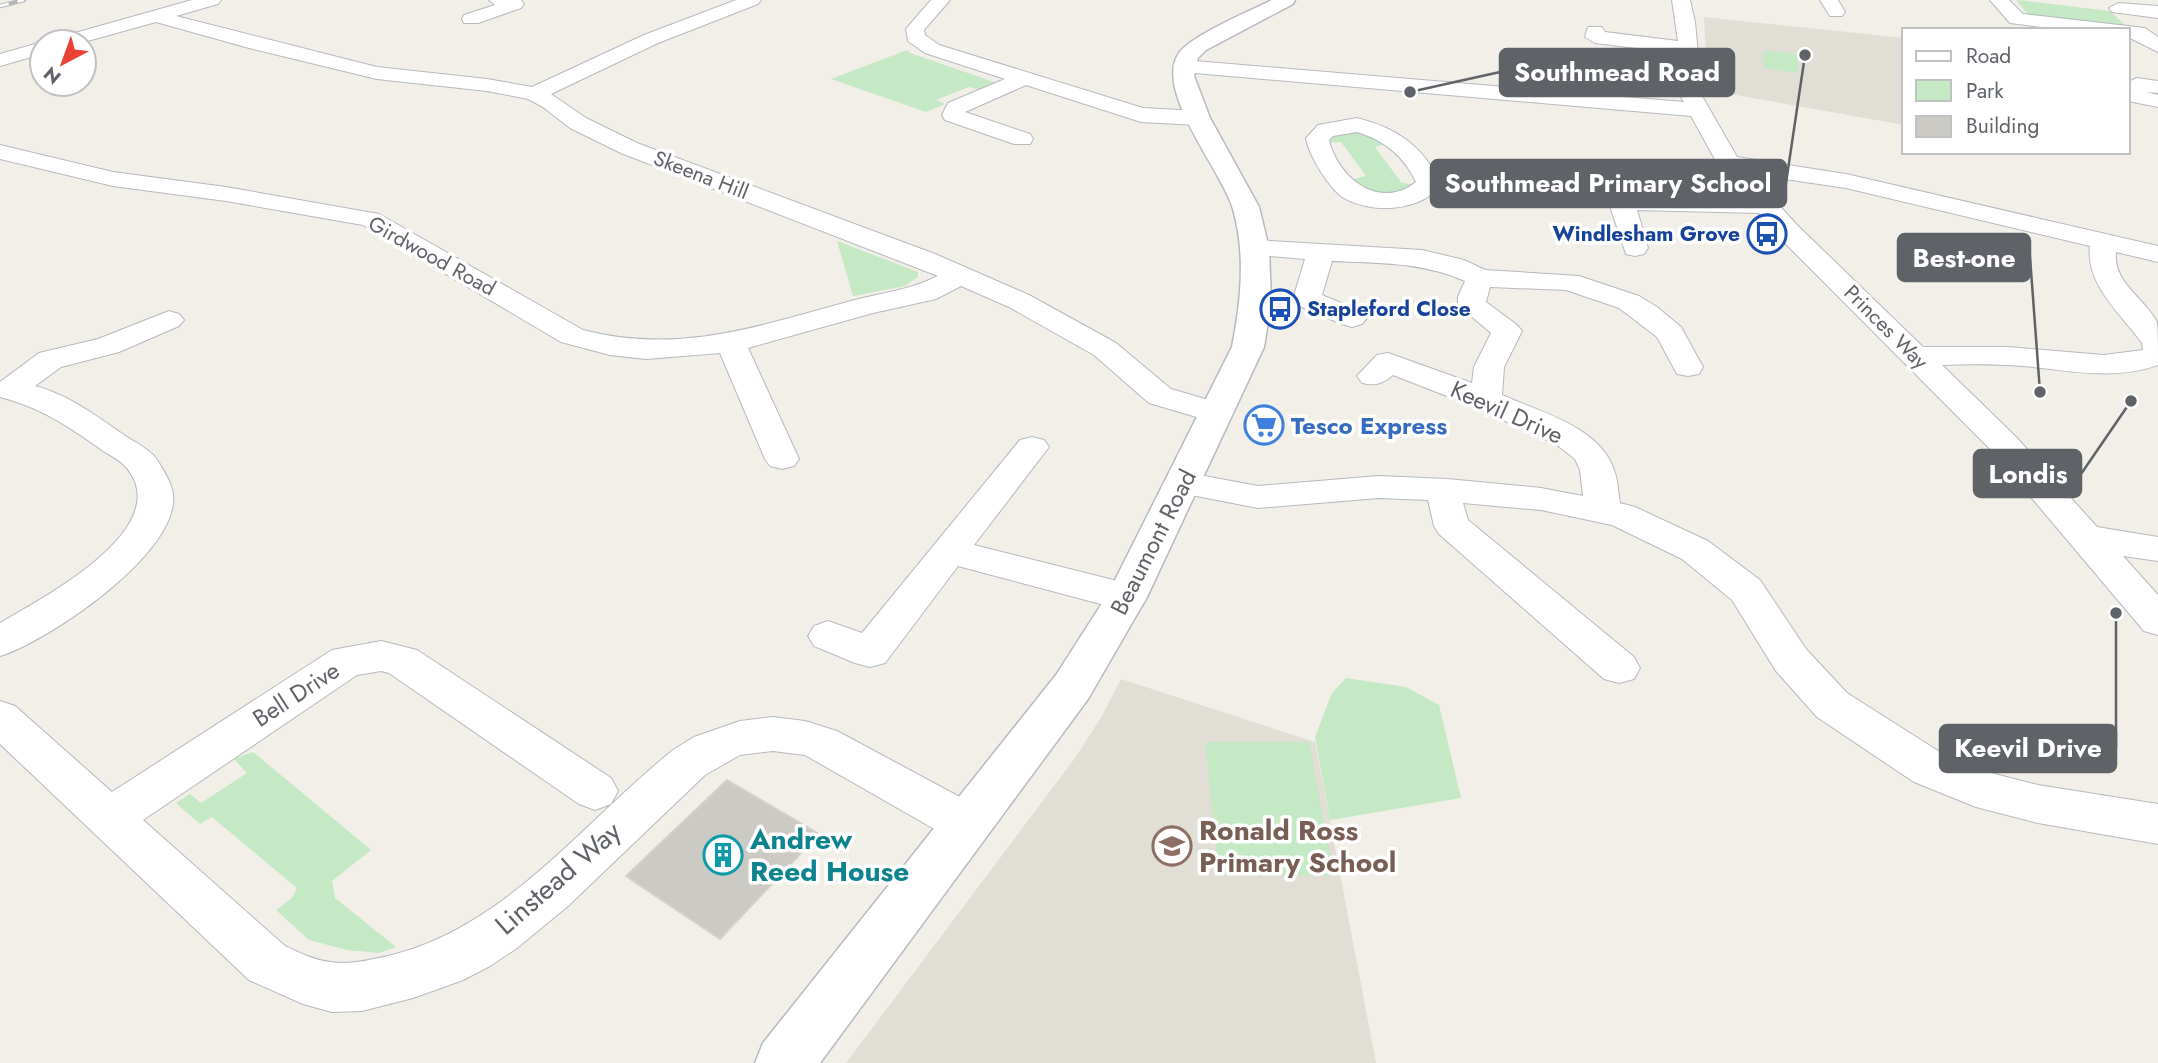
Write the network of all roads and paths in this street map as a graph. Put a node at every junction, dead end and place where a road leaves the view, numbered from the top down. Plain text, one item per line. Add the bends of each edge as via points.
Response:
1 (212, 0) edge
2 (498, 0) edge
3 (752, 0) edge
4 (942, 0) edge
5 (1286, 0) edge
6 (1681, 0) edge
7 (1999, 0) edge
8 (2158, 12) edge
9 (156, 16) junction
10 (471, 19) dead end
11 (2101, 28) edge
12 (2127, 28) edge
13 (1595, 31) dead end
14 (98, 32) edge
15 (2130, 32) edge
16 (2158, 46) edge
17 (1686, 48) junction
18 (28, 52) edge
19 (0, 60) edge
20 (1184, 66) junction
21 (1023, 79) junction
22 (1371, 81) junction
23 (2158, 87) edge
24 (534, 94) junction
25 (2158, 101) edge
26 (1698, 110) junction
27 (1198, 118) junction
28 (1357, 125) dead end
29 (1022, 139) dead end
30 (0, 152) edge
31 (1729, 163) junction
32 (1593, 179) dead end
33 (1622, 202) junction
34 (1766, 206) junction
35 (2104, 242) junction
36 (1255, 248) junction
37 (1635, 248) dead end
38 (1321, 250) junction
39 (2158, 254) edge
40 (960, 276) junction
41 (1480, 278) junction
42 (1352, 318) dead end
43 (169, 320) dead end
44 (731, 343) junction
45 (2158, 353) edge
46 (1916, 357) junction
47 (1688, 368) dead end
48 (1373, 376) dead end
49 (4, 391) edge
50 (1486, 400) junction
51 (1217, 413) junction
52 (1032, 447) dead end
53 (782, 459) dead end
54 (1183, 483) junction
55 (1447, 490) junction
56 (1603, 509) junction
57 (2086, 538) junction
58 (2158, 550) edge
59 (951, 552) junction
60 (1127, 597) junction
61 (2158, 621) edge
62 (828, 636) dead end
63 (0, 641) edge
64 (1619, 668) dead end
65 (0, 718) edge
66 (595, 791) dead end
67 (109, 818) junction
68 (967, 824) junction
69 (2158, 824) edge
70 (785, 1063) edge

1 - 9 street
2 - 10 street via 515,4
3 - 24 street via 651,39
4 - 21 street via 920,21 915,37 945,55
5 - 20 street via 1199,46
6 - 17 street, Princes Way
7 - 11 street via 2017,19
8 - 12 street via 2111,7
9 - 14 street
9 - 24 street, Skeena Hill via 377,73
13 - 17 street via 1595,37
15 - 16 street
17 - 26 street, Princes Way via 1691,96
18 - 19 street
20 - 22 street
20 - 27 street, Beaumont Road via 1182,76
21 - 27 street via 1141,115
21 - 29 street via 963,104 953,115
22 - 26 street
22 - 28 street via 1354,105
23 - 25 street via 2137,85 2134,96
24 - 40 street, Skeena Hill via 629,148
26 - 31 street, Princes Way
27 - 36 street, Beaumont Road via 1246,208
30 - 44 street, Girdwood Road via 113,180 370,219 562,331 597,343 646,350
31 - 34 street, Princes Way
31 - 35 street via 1846,181
32 - 33 street via 1594,186
33 - 34 street
33 - 37 street
34 - 46 street, Princes Way
35 - 39 street
35 - 45 street via 2106,276 2157,342
36 - 38 street
36 - 51 street, Beaumont Road via 1256,302 1248,347
38 - 41 street via 1422,258
38 - 42 street via 1307,299
40 - 44 street, Girdwood Road via 926,293
40 - 51 street, Skeena Hill via 1019,300 1079,333 1118,358 1160,396
41 - 47 street via 1569,282 1629,302 1670,333
41 - 50 street via 1472,305 1507,331 1489,367
43 - 49 street via 108,346 50,360
44 - 53 street
45 - 46 street via 2144,362 2116,365 2008,356
46 - 57 street, Princes Way via 2004,444
48 - 50 street, Keevil Drive via 1388,362
49 - 63 street via 44,398 142,463 153,482 155,499 153,519 121,560
50 - 56 street, Keevil Drive via 1569,438 1589,454 1597,470
51 - 54 street, Beaumont Road
52 - 59 street
54 - 55 street via 1258,497 1379,487
54 - 60 street, Beaumont Road
55 - 56 street
55 - 64 street via 1451,526
56 - 69 street via 1695,550 1746,590 1791,660 1832,705 1930,769 1976,788 2038,804
57 - 58 street
57 - 61 street, Princes Way
59 - 60 street
59 - 62 street via 870,652
60 - 68 street, Beaumont Road via 1072,687
65 - 67 street, Linstead Way
66 - 67 street, Bell Drive via 402,662 381,656 337,667
67 - 68 street, Linstead Way via 267,963 304,980 341,988 421,972 477,945 512,923 694,759 739,738 799,734
68 - 70 street, Beaumont Road

